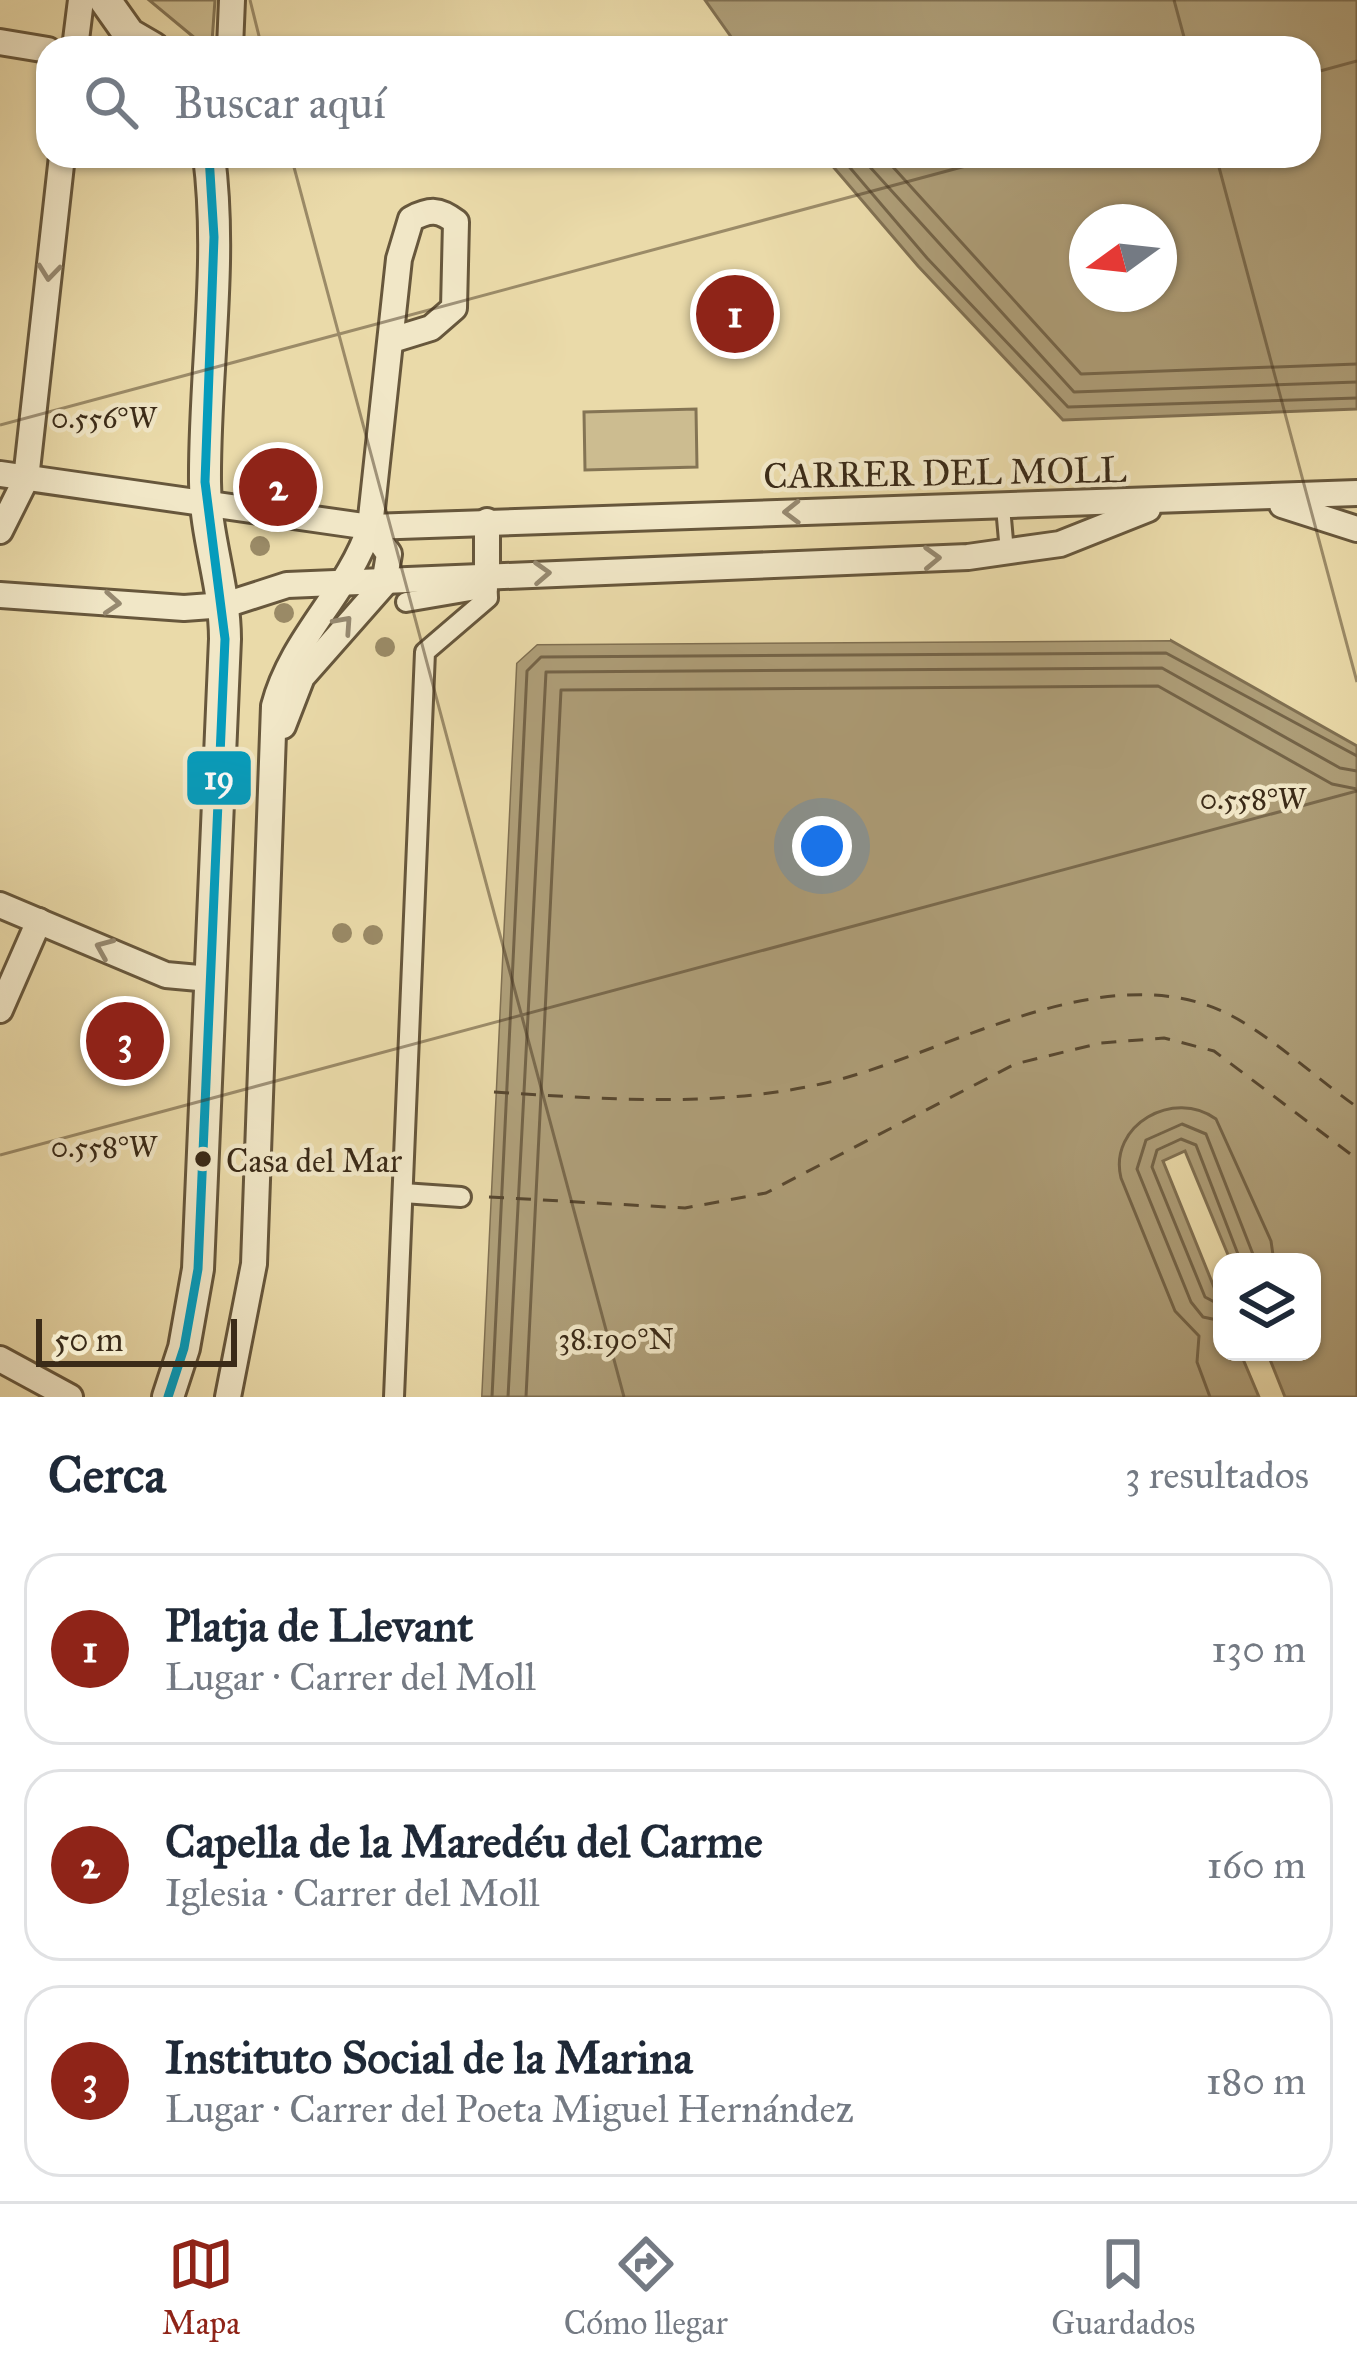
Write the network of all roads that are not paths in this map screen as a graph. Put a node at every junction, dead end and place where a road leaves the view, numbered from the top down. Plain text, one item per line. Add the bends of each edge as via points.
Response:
1 (81, 0) edge
2 (105, 0) edge
3 (232, 0) edge
4 (76, 36) edge
5 (132, 36) edge
6 (230, 36) edge
7 (0, 42) edge
8 (36, 48) edge
9 (60, 168) edge
10 (209, 168) edge
11 (226, 168) edge
12 (214, 237) junction
13 (392, 340) junction
14 (13, 477) edge
15 (1357, 493) edge
16 (1268, 500) junction
17 (1161, 503) junction
18 (206, 506) junction
19 (1003, 507) junction
20 (487, 521) junction
21 (370, 527) junction
22 (1357, 529) edge
23 (0, 531) edge
24 (1007, 553) junction
25 (487, 582) junction
26 (341, 584) junction
27 (384, 584) junction
28 (302, 585) junction
29 (0, 595) edge
30 (406, 602) dead end
31 (225, 605) junction
32 (321, 608) junction
33 (277, 745) junction
34 (0, 905) edge
35 (39, 921) junction
36 (210, 979) junction
37 (0, 1010) edge
38 (403, 1193) junction
39 (461, 1197) dead end
40 (0, 1359) edge
41 (70, 1397) edge
42 (169, 1397) edge
43 (228, 1397) edge
44 (394, 1397) edge

1 - 4 street
2 - 5 street
3 - 6 street
7 - 8 street
9 -> 14 street
10 - 12 street
11 - 12 street
12 - 18 street
13 - 13 street via 411,219 443,213 456,222 454,308 431,328
13 - 21 street
14 - 18 street, CARRER DEL MOLL
14 - 23 street
15 - 16 street
16 - 17 street
16 - 22 street
17 - 19 street, CARRER DEL MOLL
17 - 24 street, CARRER DEL MOLL via 1060,544
18 - 21 street, CARRER DEL MOLL
18 - 31 street
19 -> 20 street, CARRER DEL MOLL
19 - 24 lane
20 - 21 street, CARRER DEL MOLL
20 - 25 street
21 - 26 street
21 - 27 street via 389,554
25 -> 24 street, CARRER DEL MOLL
25 - 27 street, CARRER DEL MOLL
25 - 30 street
25 - 38 street via 488,598 425,652
26 - 27 street, CARRER DEL MOLL
26 - 28 street, CARRER DEL MOLL
26 - 32 street
33 -> 27 street via 302,677
28 - 31 street, CARRER DEL MOLL
28 - 32 street
29 -> 31 street, CARRER DEL MOLL
31 - 36 street
32 - 33 street via 283,671 274,706
33 - 43 street via 254,1264
34 - 35 street
36 -> 35 street via 166,975
35 - 37 street
36 - 42 street via 198,1269
38 - 39 street
38 - 44 street
40 - 41 street

